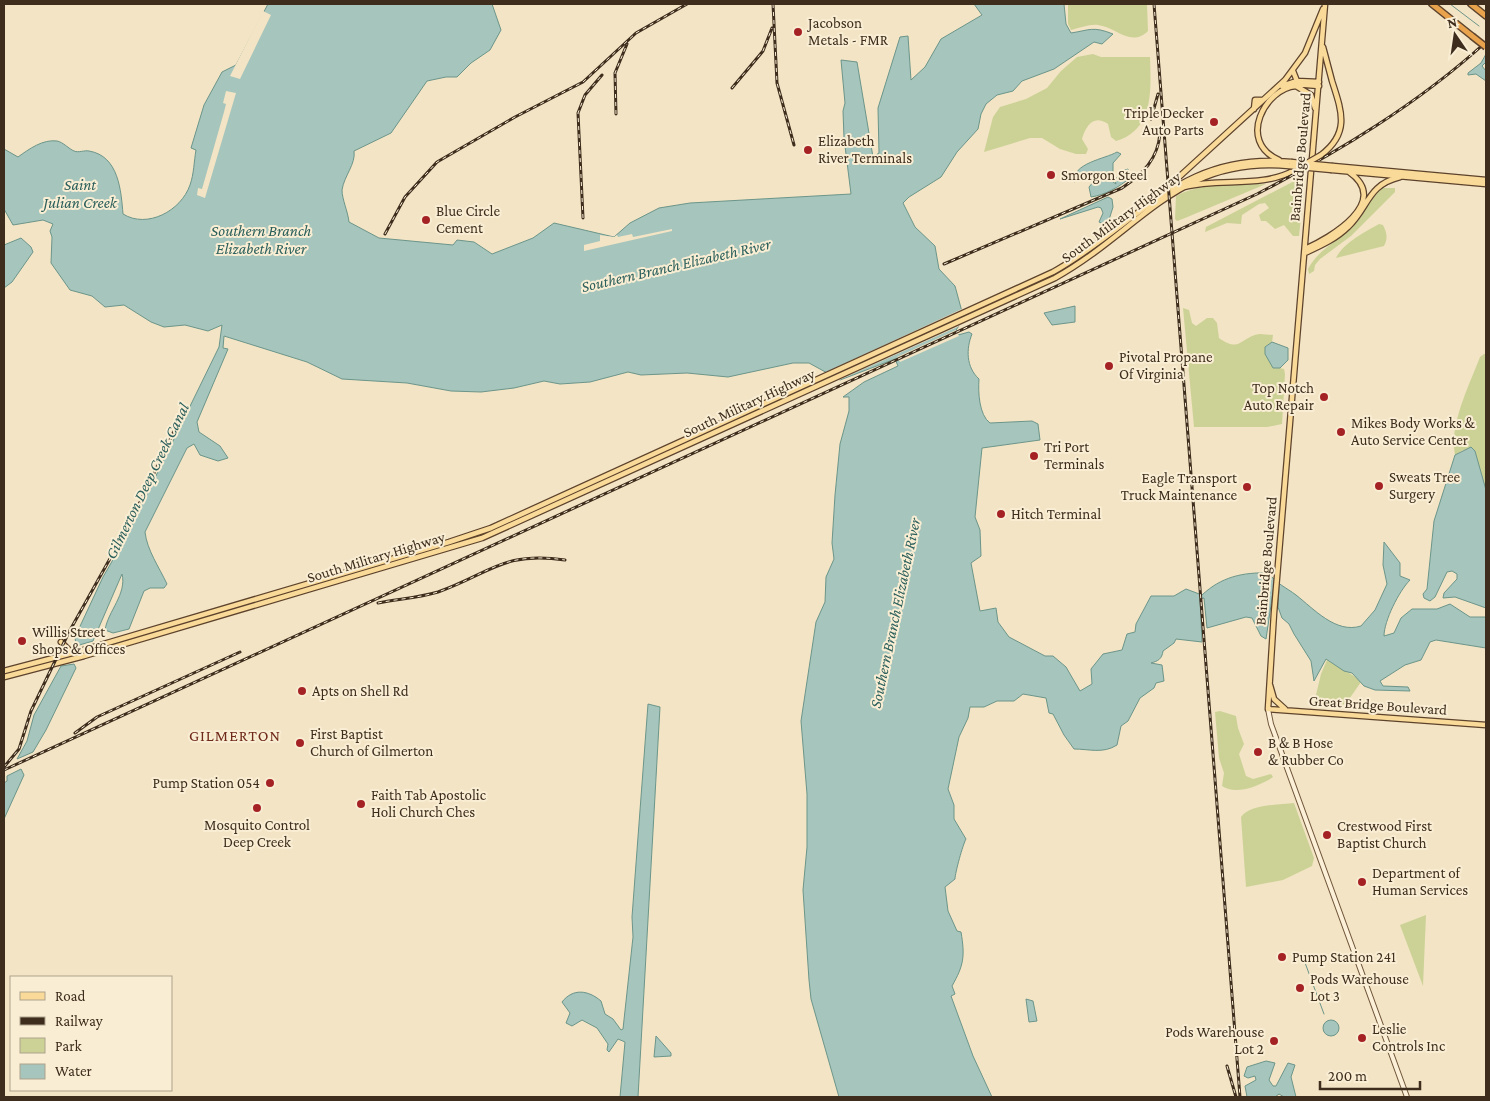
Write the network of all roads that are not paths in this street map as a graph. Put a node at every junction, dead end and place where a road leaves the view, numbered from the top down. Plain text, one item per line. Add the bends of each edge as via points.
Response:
1 (1325, 4) edge
2 (1432, 4) edge
3 (1471, 4) edge
4 (1486, 16) edge
5 (1322, 43) junction
6 (1486, 47) edge
7 (1308, 48) junction
8 (1293, 71) junction
9 (1297, 81) junction
10 (1319, 84) junction
11 (1283, 90) junction
12 (1273, 92) junction
13 (1315, 117) junction
14 (1288, 163) junction
15 (1333, 168) junction
16 (1348, 172) junction
17 (1404, 176) junction
18 (1486, 180) edge
19 (1486, 184) edge
20 (1176, 190) junction
21 (1156, 198) junction
22 (1305, 251) junction
23 (789, 396) junction
24 (61, 642) dead end
25 (72, 653) junction
26 (4, 671) edge
27 (4, 677) edge
28 (1269, 682) junction
29 (1268, 709) junction
30 (1286, 710) junction
31 (1486, 725) edge
32 (1407, 1097) edge

1 - 5 main road, Bainbridge Boulevard
1 - 7 main road
2 - 6 highway, bridge
3 - 4 highway
5 - 7 main road
5 - 10 main road, Bainbridge Boulevard
5 - 20 main road, bridge via 1342,115 1337,138 1320,155 1295,170 1262,182 1212,183
7 - 8 main road
8 - 9 main road
8 - 12 main road
9 - 10 main road
9 - 12 main road
10 - 11 main road via 1294,84
10 - 13 main road, Bainbridge Boulevard
11 - 13 main road via 1296,86 1308,92 1313,100
11 - 14 main road via 1269,103 1256,130 1263,150
12 - 21 main road
13 - 22 main road, Bainbridge Boulevard
14 - 15 main road, South Military Highway, bridge
14 - 20 main road, South Military Highway via 1233,168 1206,175
14 - 21 main road, South Military Highway via 1255,161 1218,167 1178,184
15 - 16 main road, South Military Highway
15 - 18 main road, South Military Highway
16 - 17 main road, South Military Highway
16 - 22 main road via 1357,178 1362,190 1360,206 1332,236
17 - 19 main road, South Military Highway
17 - 22 main road via 1379,185 1349,227 1330,241
20 - 23 main road, South Military Highway via 1097,252 1055,278
21 - 23 main road, South Military Highway via 1085,253 1053,272
22 - 28 main road, Bainbridge Boulevard
23 - 25 main road, South Military Highway via 470,535
23 - 27 main road, South Military Highway via 482,538
24 - 25 main road
25 - 26 main road, South Military Highway
28 - 29 main road, Bainbridge Boulevard
28 - 30 main road via 1274,699
29 - 30 main road, Great Bridge Boulevard
29 - 32 main road, Bainbridge Boulevard
30 - 31 main road, Great Bridge Boulevard

